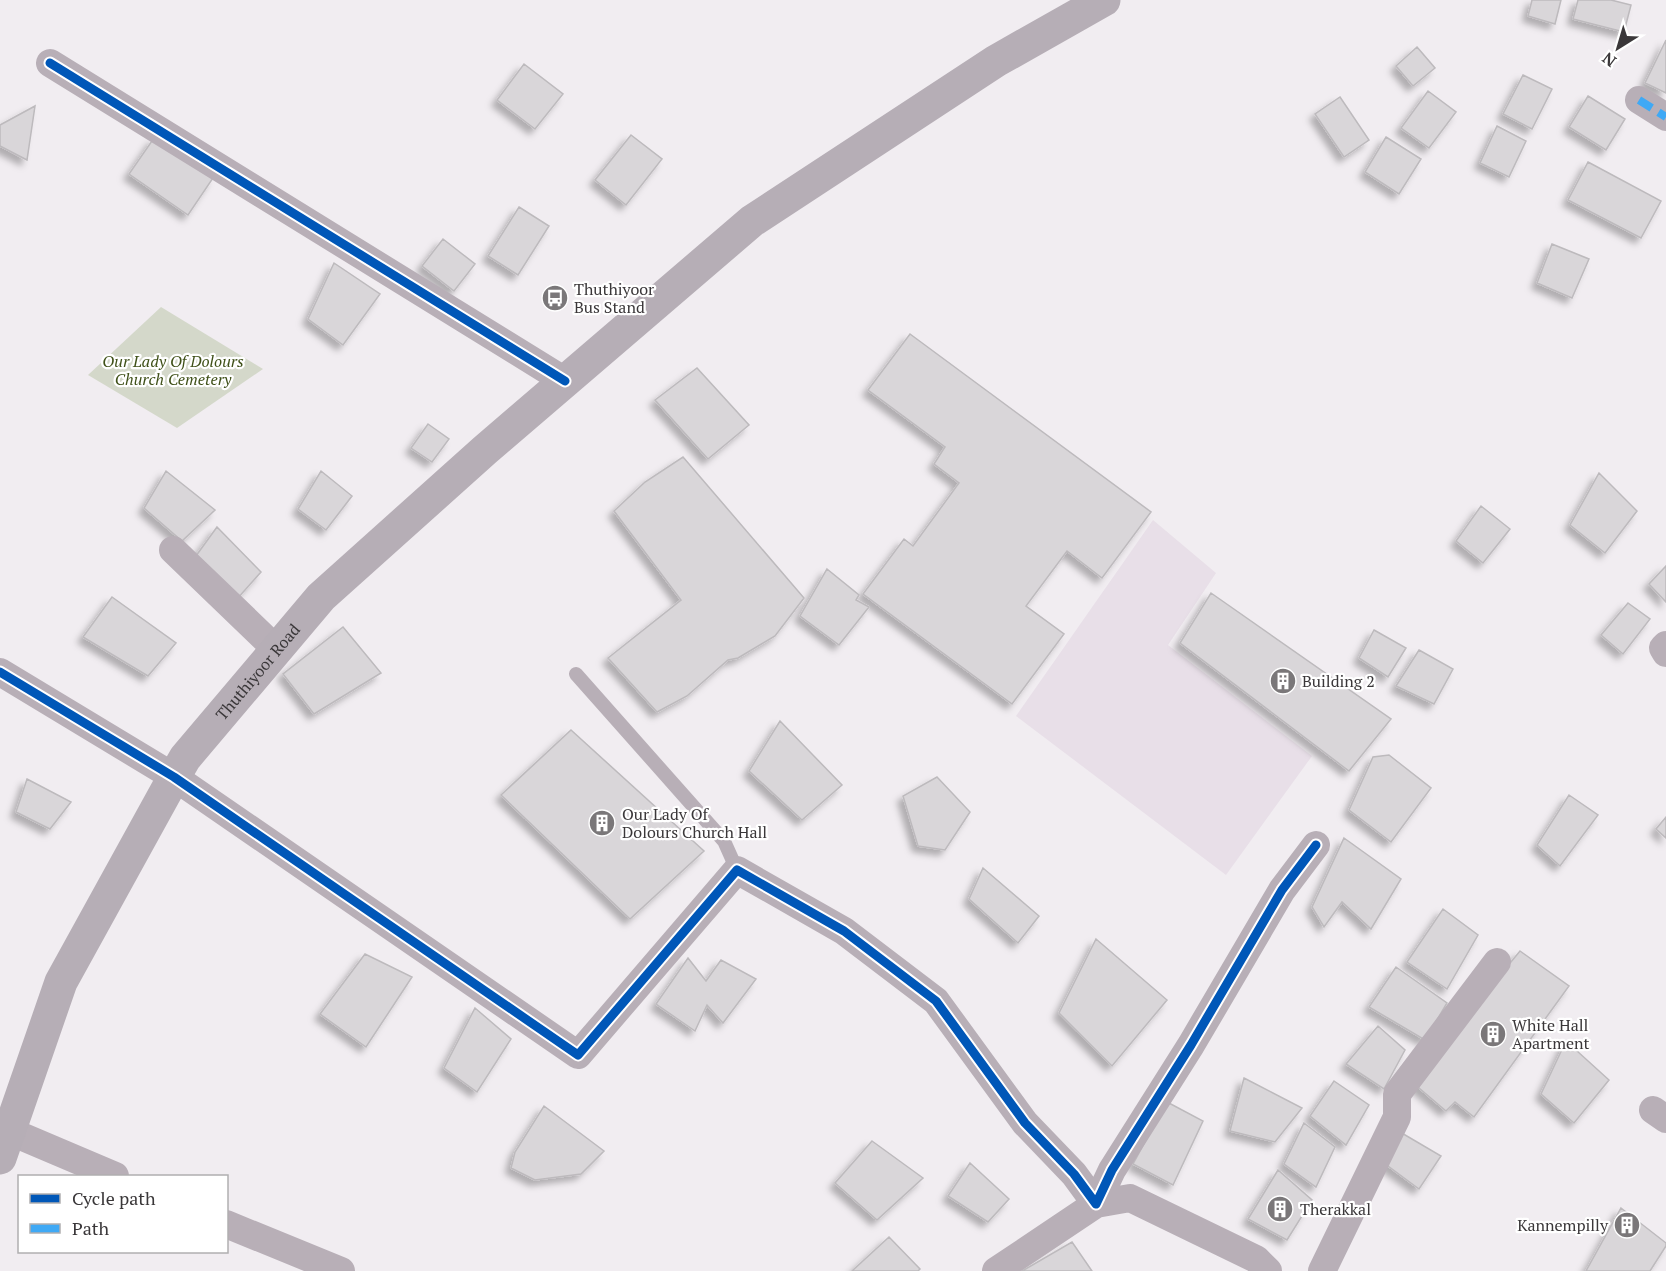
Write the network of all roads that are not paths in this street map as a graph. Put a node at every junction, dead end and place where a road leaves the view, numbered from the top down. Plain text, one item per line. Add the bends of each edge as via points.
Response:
1 (1104, 0) edge
2 (50, 63) dead end
3 (1639, 100) dead end
4 (1666, 117) edge
5 (565, 381) junction
6 (173, 550) dead end
7 (1666, 645) edge
8 (276, 649) junction
9 (1666, 653) edge
10 (0, 672) edge
11 (576, 674) dead end
12 (174, 777) junction
13 (1316, 845) dead end
14 (736, 870) junction
15 (1497, 962) dead end
16 (3, 1149) edge
17 (111, 1175) edge
18 (1096, 1204) junction
19 (228, 1225) edge
20 (342, 1271) edge
21 (996, 1271) edge
22 (1268, 1271) edge
23 (1322, 1271) edge

1 - 5 main road, Thuthiyoor Road via 996,61 752,221
2 - 5 street
3 - 4 street
5 - 8 main road, Thuthiyoor Road via 321,597
6 - 8 street
7 - 9 street
8 - 12 main road, Thuthiyoor Road via 185,758
10 - 12 street
11 - 14 lane via 724,841
12 - 14 street via 578,1055
12 - 16 main road, Thuthiyoor Road via 61,982
13 - 18 street via 1282,890 1112,1170
14 - 18 street via 844,931 936,1001 1025,1123 1074,1174
15 - 23 street via 1397,1094 1396,1117
16 - 17 street
18 - 21 street
18 - 22 street via 1130,1198 1256,1259
19 - 20 street

